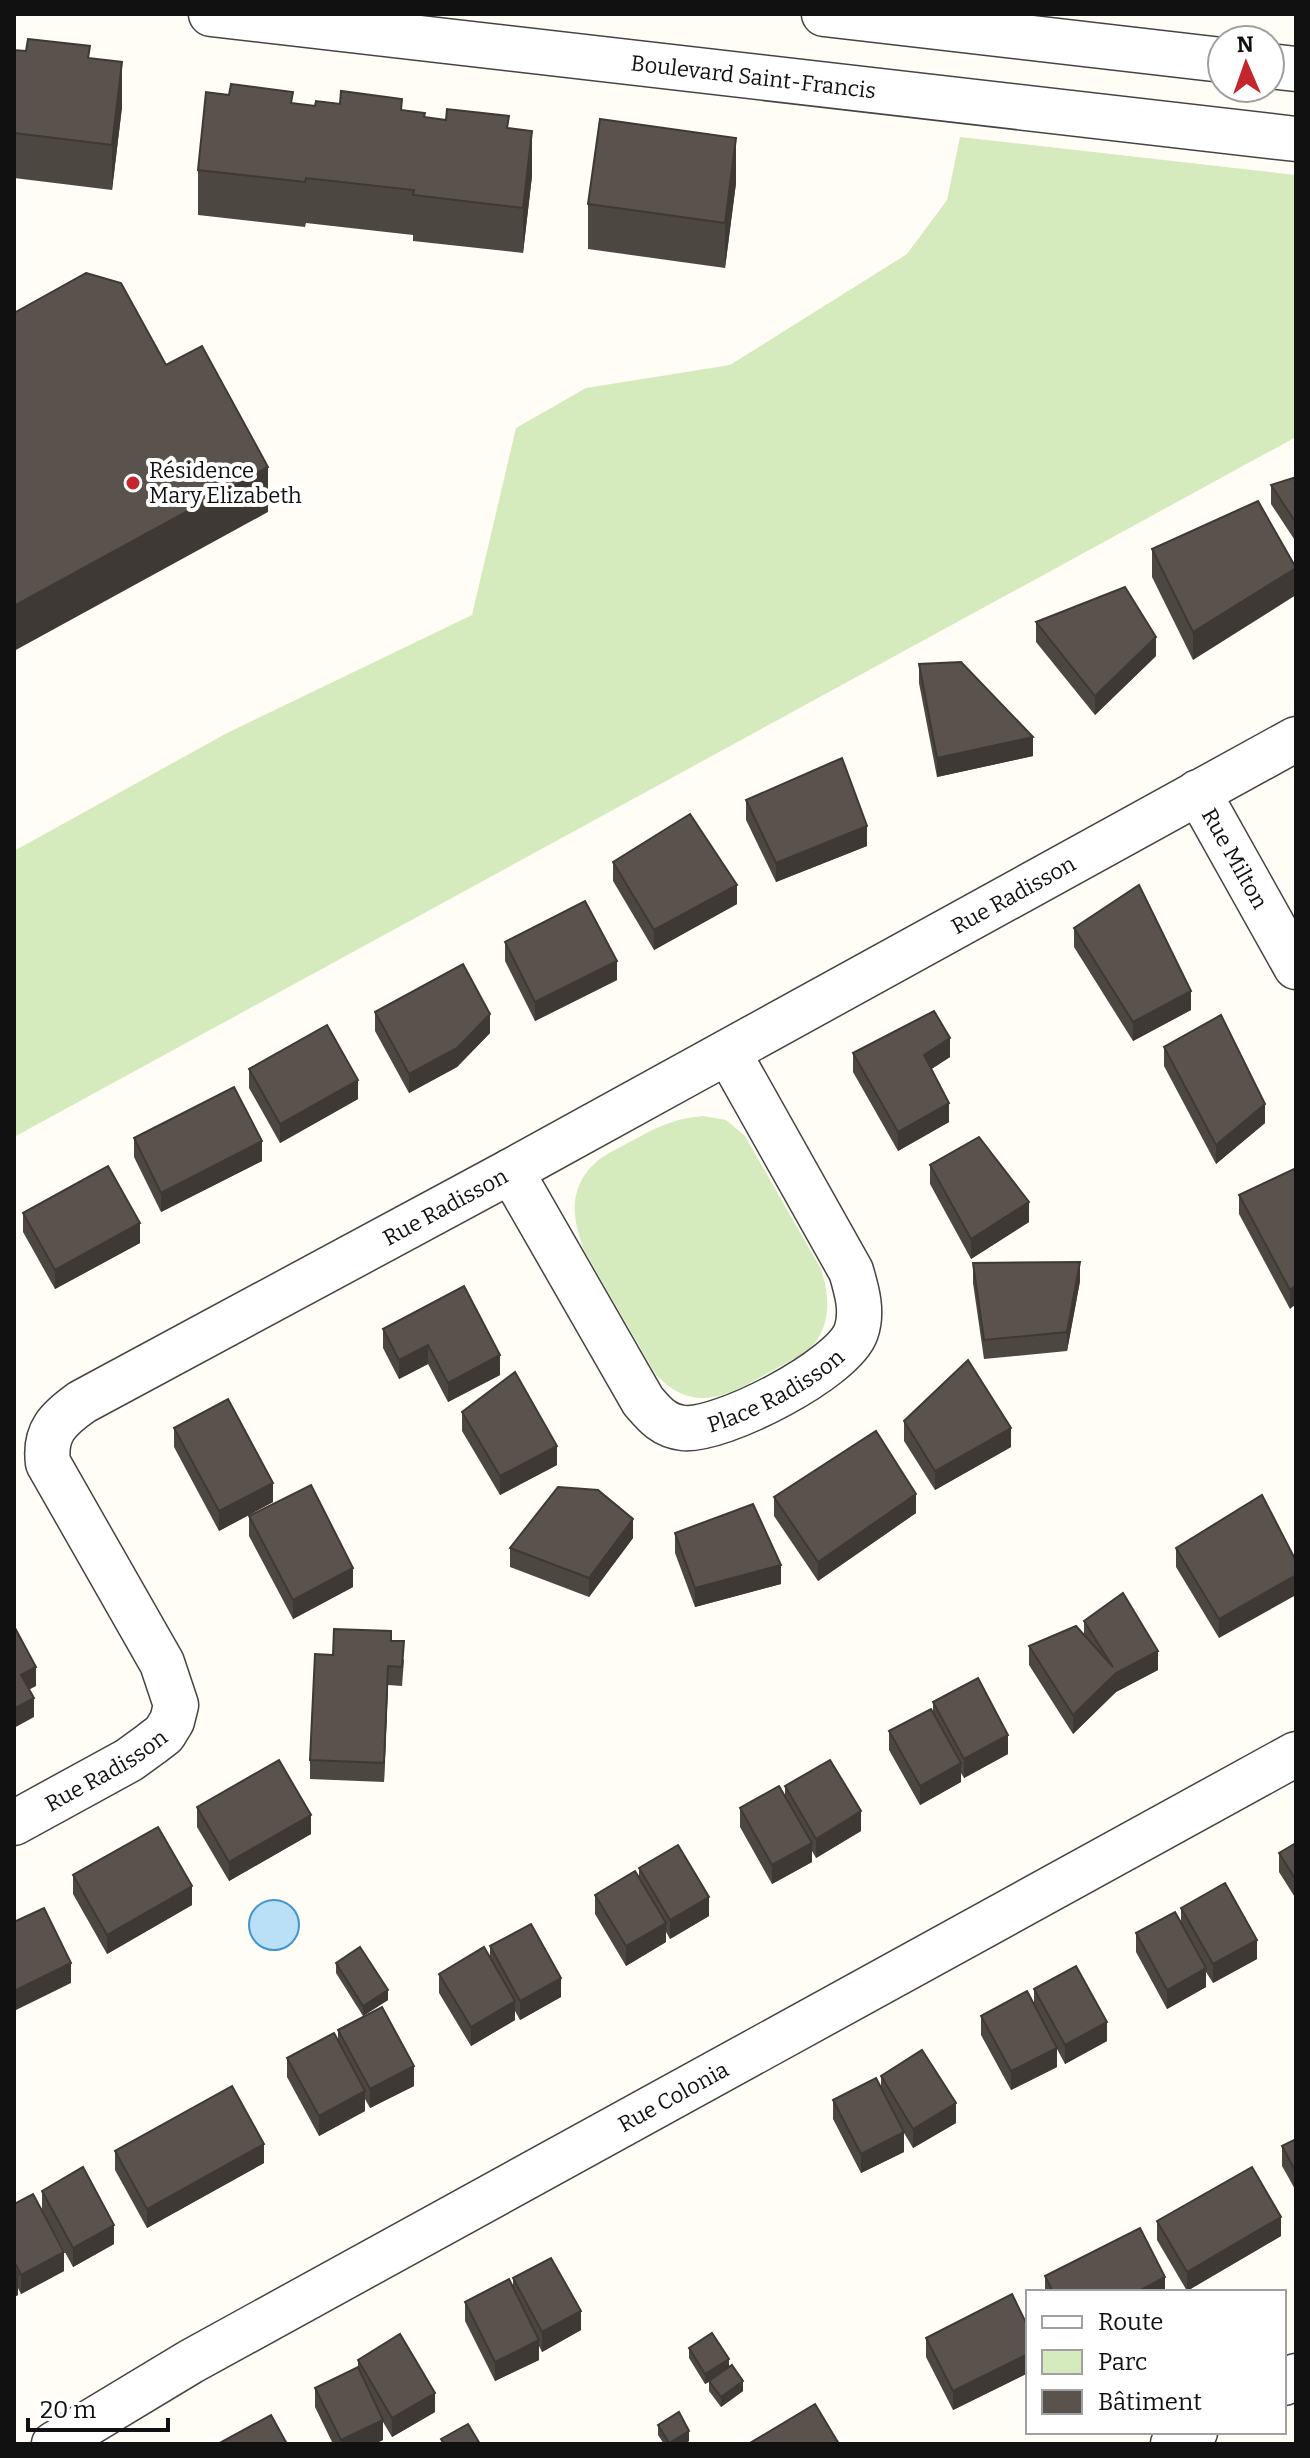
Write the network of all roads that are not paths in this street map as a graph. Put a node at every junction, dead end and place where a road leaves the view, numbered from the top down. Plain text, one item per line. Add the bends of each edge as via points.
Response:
1 (211, 14) edge
2 (824, 14) edge
3 (1206, 58) edge
4 (1296, 139) edge
5 (1296, 739) edge
6 (1198, 792) junction
7 (1296, 967) edge
8 (728, 1052) junction
9 (511, 1171) junction
10 (1296, 1754) edge
11 (14, 1823) edge
12 (1191, 2434) edge
13 (54, 2444) edge
14 (1173, 2444) edge

1 - 4 street, Boulevard Saint-Francis
2 - 3 street
5 - 6 street, Rue Radisson
6 - 7 street, Rue Milton
6 - 8 street, Rue Radisson
8 - 9 street, Rue Radisson
8 - 9 street, Place Radisson via 858,1292 856,1333 846,1350 757,1406 702,1427 686,1429 660,1420 643,1401
9 - 11 street, Rue Radisson via 60,1417 49,1432 48,1463 162,1663 176,1705 164,1734 151,1744
10 - 13 street, Rue Colonia via 190,2362
12 - 14 street

